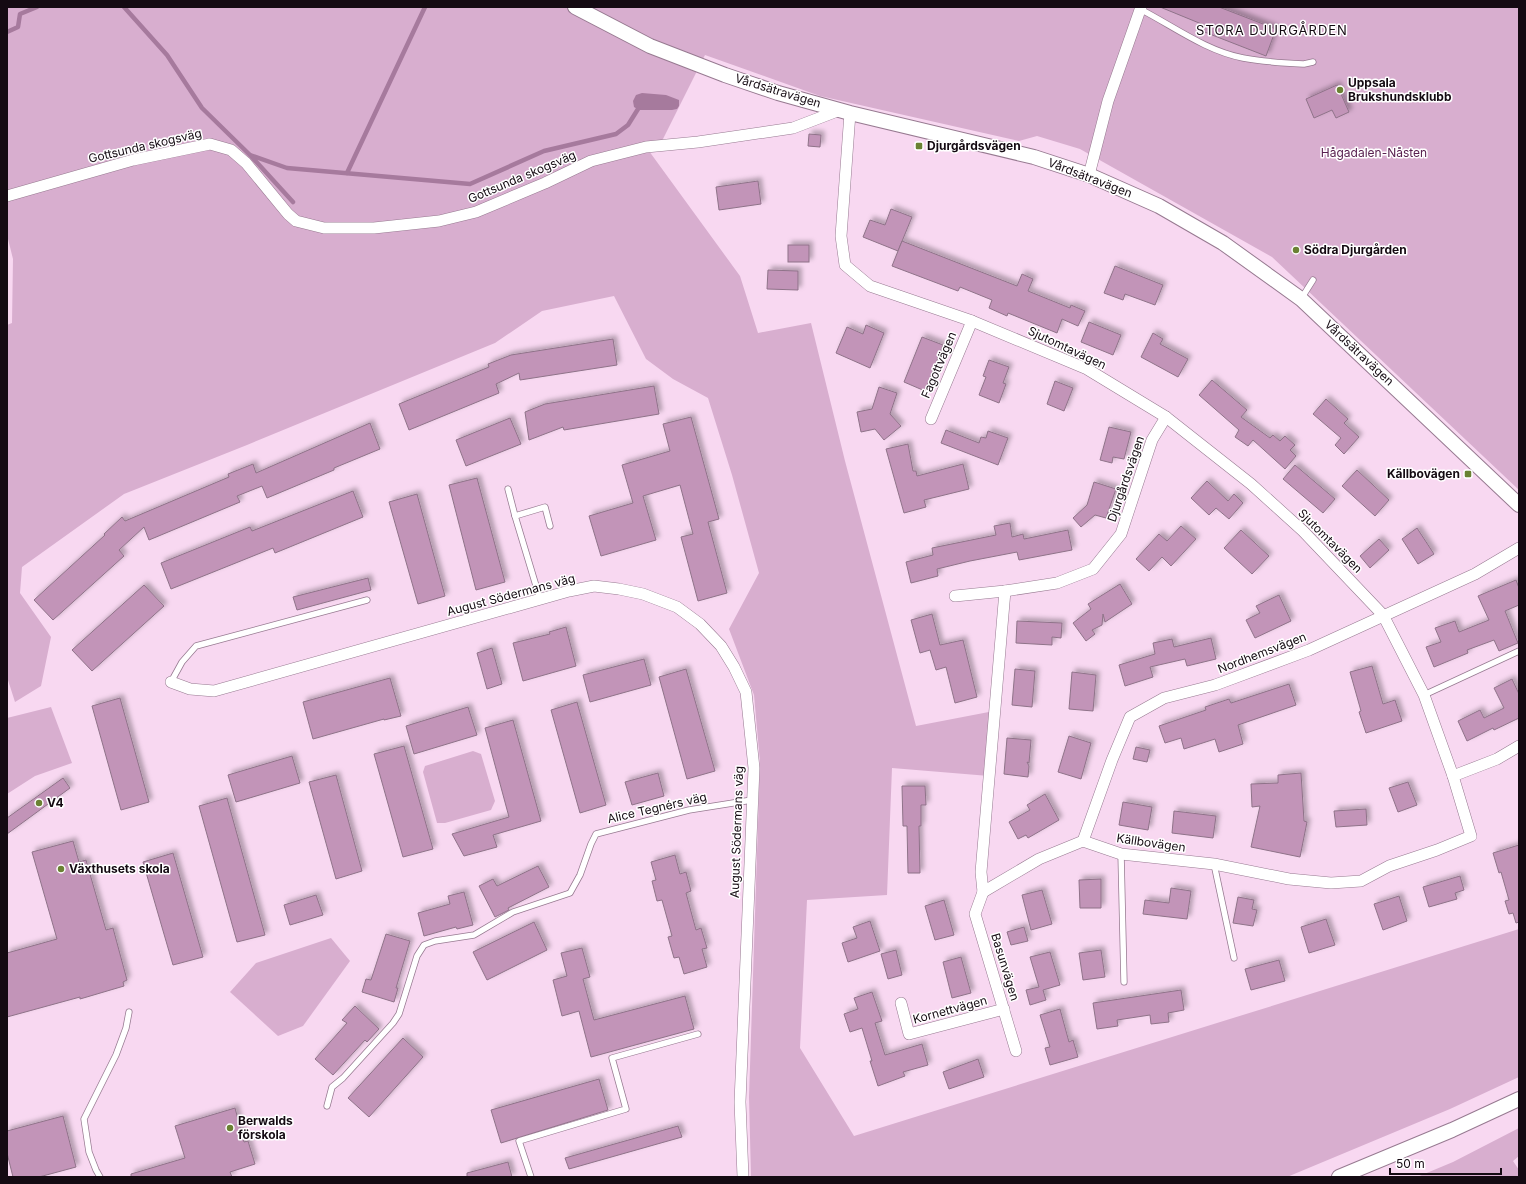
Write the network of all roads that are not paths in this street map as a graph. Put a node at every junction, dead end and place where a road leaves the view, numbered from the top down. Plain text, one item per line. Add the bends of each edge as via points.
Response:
1 (575, 7) edge
2 (1140, 8) edge
3 (1313, 62) dead end
4 (845, 111) junction
5 (1089, 175) junction
6 (7, 196) edge
7 (1313, 280) dead end
8 (1301, 299) junction
9 (972, 320) junction
10 (1166, 417) junction
11 (931, 419) dead end
12 (508, 489) dead end
13 (1519, 505) edge
14 (515, 516) junction
15 (550, 526) dead end
16 (1519, 548) edge
17 (1005, 591) junction
18 (955, 596) dead end
19 (540, 599) junction
20 (367, 600) dead end
21 (1384, 615) junction
22 (1519, 651) edge
23 (171, 682) joint
24 (1424, 695) junction
25 (1519, 746) edge
26 (1453, 776) junction
27 (752, 800) junction
28 (1083, 841) junction
29 (1121, 854) junction
30 (1214, 864) junction
31 (983, 892) junction
32 (1234, 958) dead end
33 (1124, 982) dead end
34 (901, 1004) dead end
35 (1004, 1009) junction
36 (129, 1012) dead end
37 (698, 1034) dead end
38 (1016, 1051) dead end
39 (1519, 1099) edge
40 (327, 1106) dead end
41 (100, 1177) edge
42 (531, 1177) edge
43 (742, 1177) edge
44 (1339, 1177) edge

1 - 4 street, Vårdsätravägen via 650,46 725,75 778,93
2 - 3 lane via 1185,35 1242,58 1304,64
2 - 5 street via 1108,101
4 - 5 street, Vårdsätravägen via 1034,156
4 - 6 street, Gottsunda skogsväg via 793,128 646,148 591,161 476,212 439,220 374,228 324,228 296,221 246,163 231,150 210,144 132,160
4 - 9 street, Sjutomtavägen via 841,236 845,265 870,286
5 - 8 street, Vårdsätravägen via 1159,206 1223,243
7 - 8 lane
8 - 13 street, Vårdsätravägen
9 - 10 street, Sjutomtavägen via 1087,369
9 - 11 street, Fagottvägen
10 - 17 street, Djurgårdsvägen via 1152,440 1121,534 1093,569 1057,583
10 - 21 street, Sjutomtavägen via 1251,484 1303,531
12 - 14 lane
14 - 15 lane via 545,507
14 - 19 lane
16 - 21 street, Nordhemsvägen via 1475,574
17 - 18 street, Djurgårdsvägen
17 - 31 street via 981,872
19 - 23 street, August Södermans väg via 214,691 190,689
19 - 27 street, August Södermans väg via 594,586 619,589 643,594 677,607 700,624 721,646 746,692 754,768
20 - 23 lane via 196,646 182,662
21 - 24 street, Källbovägen
21 - 28 street, Nordhemsvägen via 1309,650 1215,685 1164,698 1130,717
22 - 24 lane
24 - 26 street, Källbovägen
25 - 26 street via 1498,759
26 - 30 street, Källbovägen via 1471,836 1389,866 1361,881 1331,883 1289,879
27 - 40 lane, Alice Tegnérs väg via 689,810 596,834 570,893 513,912 474,935 424,945 417,956 399,1014 343,1078 332,1087
27 - 43 street, August Södermans väg via 740,1102
28 - 29 street, Källbovägen
28 - 31 street via 1039,859
29 - 30 street, Källbovägen
29 - 33 lane
30 - 32 lane
31 - 35 street, Basunvägen via 975,914
34 - 35 street, Kornettvägen via 909,1034
35 - 38 street, Basunvägen
36 - 41 lane via 116,1055 84,1119 89,1152
37 - 42 lane via 612,1058 626,1109 519,1141
39 - 44 street

